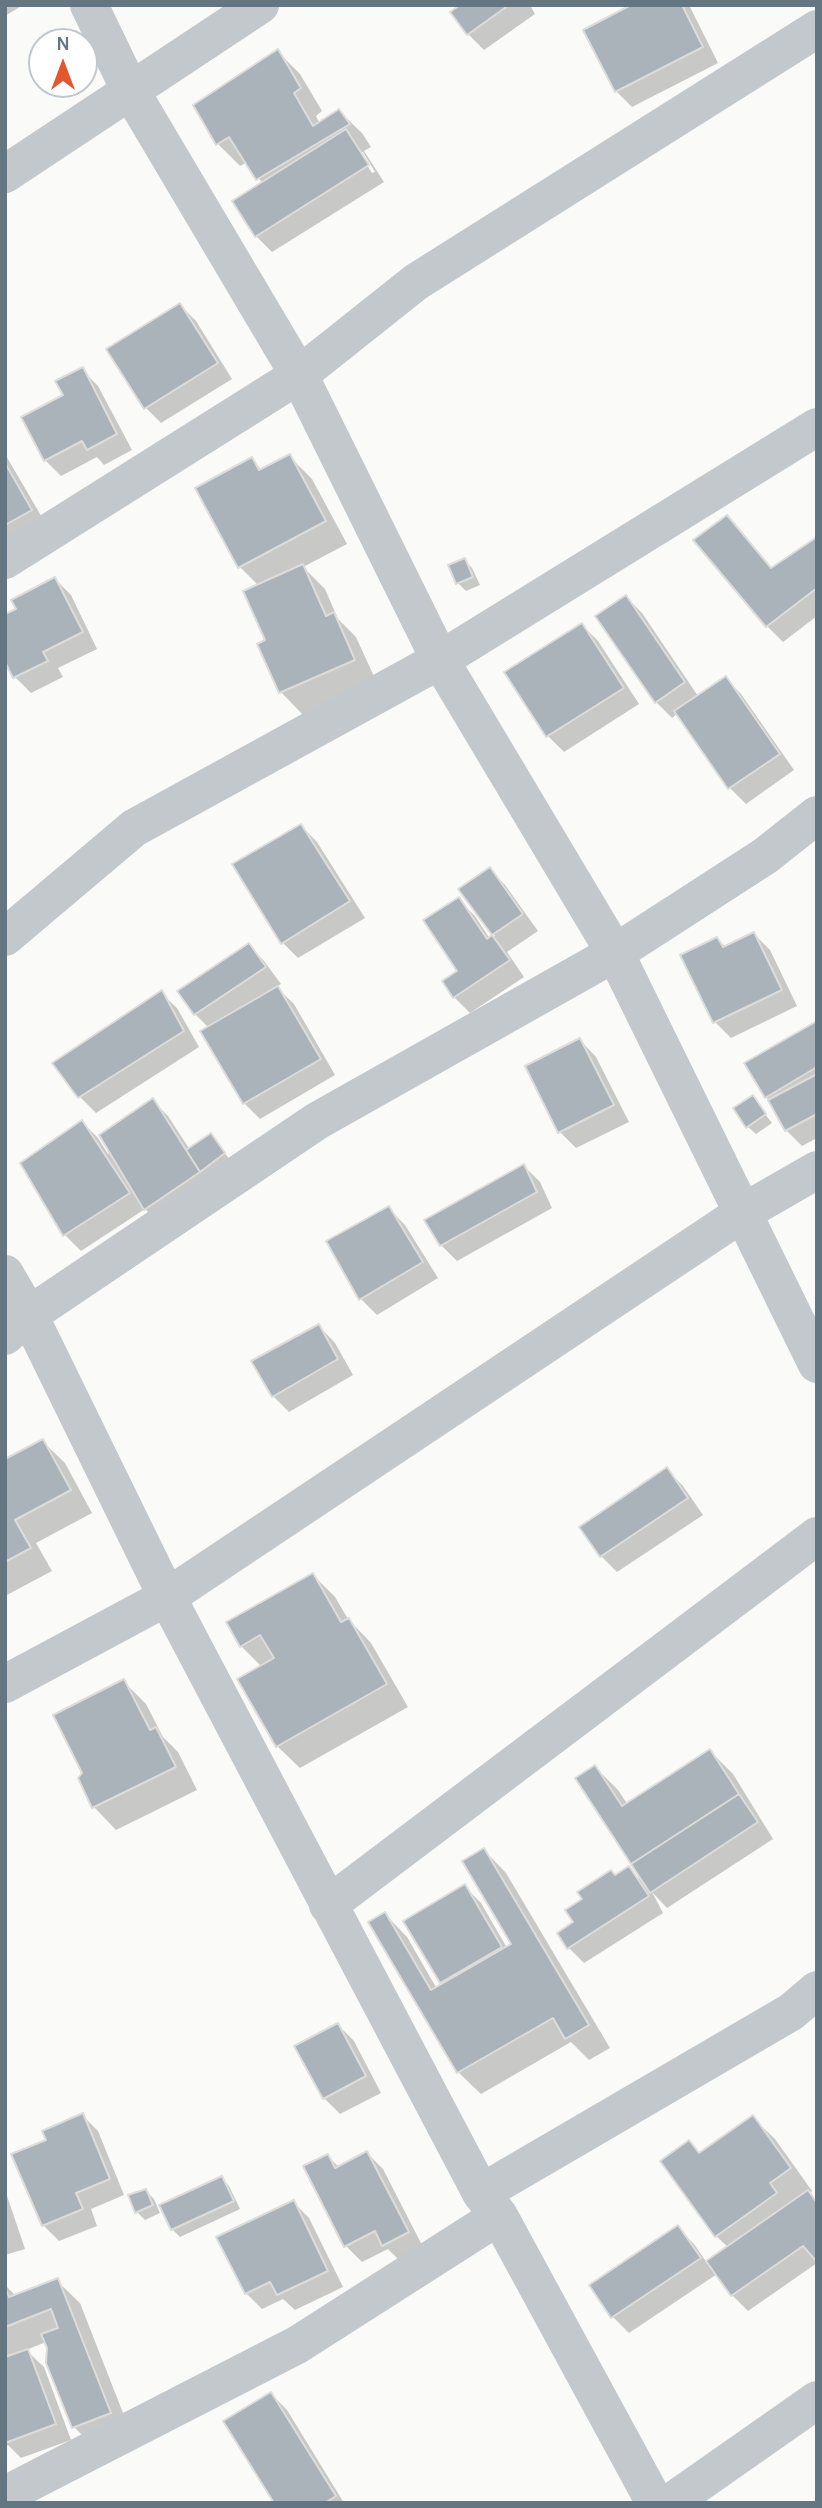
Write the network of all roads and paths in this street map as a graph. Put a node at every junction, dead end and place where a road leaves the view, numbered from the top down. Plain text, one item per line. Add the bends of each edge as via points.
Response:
1 (89, 5) edge
2 (260, 5) edge
3 (817, 29) edge
4 (130, 90) junction
5 (5, 174) edge
6 (299, 375) junction
7 (817, 427) edge
8 (5, 560) edge
9 (440, 660) junction
10 (817, 815) edge
11 (5, 937) edge
12 (615, 953) junction
13 (817, 1170) edge
14 (744, 1212) junction
15 (5, 1274) edge
16 (17, 1326) edge
17 (817, 1364) edge
18 (817, 1536) edge
19 (167, 1597) junction
20 (5, 1684) edge
21 (328, 1905) junction
22 (817, 1990) edge
23 (490, 2205) junction
24 (817, 2400) edge
25 (5, 2495) edge
26 (655, 2503) edge
27 (670, 2503) edge

1 - 4 street
2 - 4 street
3 - 6 street via 416,282
4 - 5 street
4 - 6 street
6 - 8 street
6 - 9 street
7 - 9 street
9 - 11 street via 134,828
9 - 12 street
10 - 12 street via 765,856
12 - 14 street
12 - 16 street via 317,1121
13 - 14 street
14 - 17 street
14 - 19 street
15 - 16 street
16 - 19 street
18 - 21 street
19 - 20 street
19 - 21 street
21 - 23 street
22 - 23 street via 791,2012
23 - 25 street via 297,2345
23 - 26 street
24 - 27 street

